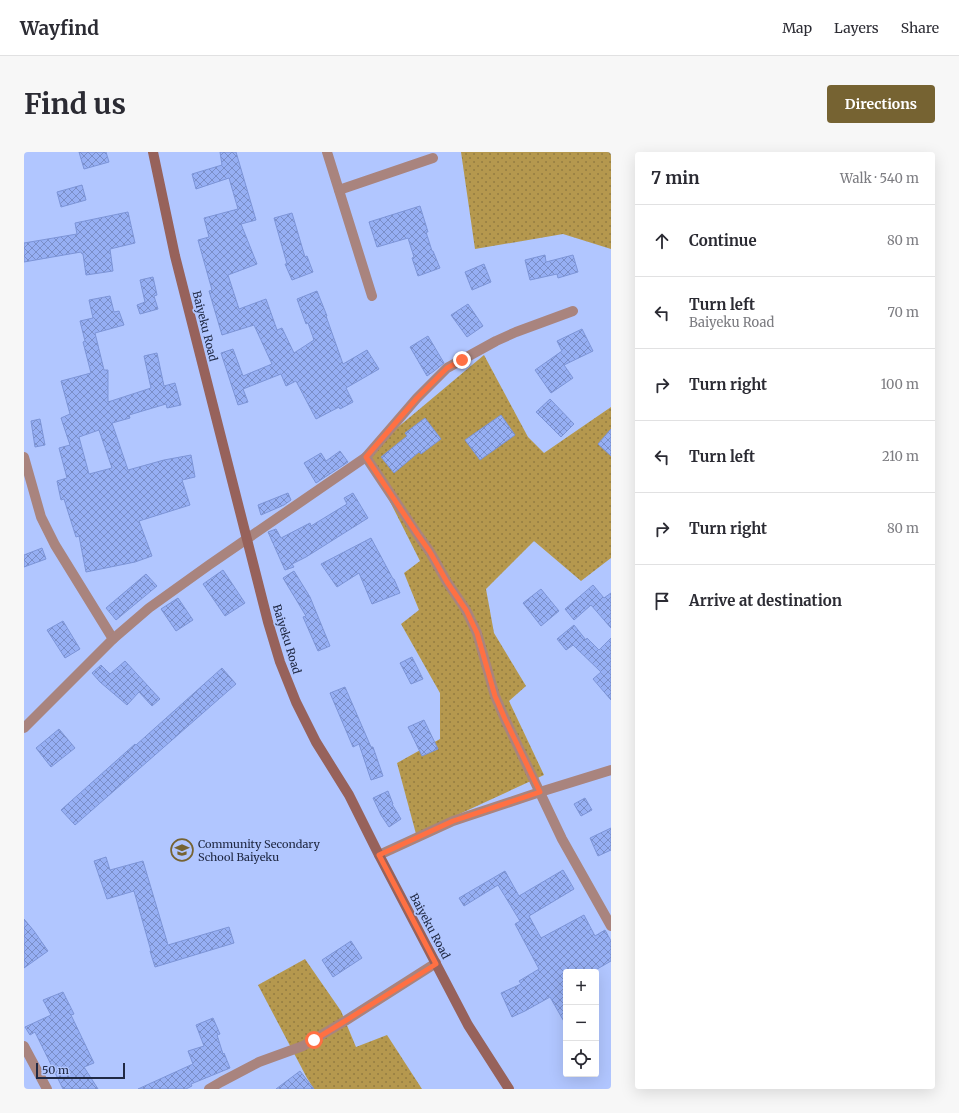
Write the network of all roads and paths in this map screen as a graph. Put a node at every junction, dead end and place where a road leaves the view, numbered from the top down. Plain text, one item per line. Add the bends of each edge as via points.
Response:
1 (153, 152) edge
2 (327, 152) edge
3 (433, 158) dead end
4 (339, 190) junction
5 (372, 296) dead end
6 (573, 311) dead end
7 (24, 457) edge
8 (366, 457) junction
9 (247, 539) junction
10 (113, 639) junction
11 (24, 728) edge
12 (611, 770) edge
13 (540, 792) junction
14 (379, 855) junction
15 (611, 926) edge
16 (436, 964) junction
17 (24, 1046) edge
18 (47, 1089) edge
19 (209, 1089) edge
20 (509, 1089) edge

1 - 9 main road, Baiyeku Road via 175,256
2 - 4 street
3 - 4 street
4 - 5 street
6 - 8 street via 496,341 447,368
7 - 10 street via 41,517 55,545
8 - 9 street
8 - 13 street via 466,610 477,633 495,696
9 - 10 street via 149,608
9 - 14 main road, Baiyeku Road via 280,662 293,696 316,742 349,795
10 - 11 street
12 - 13 street
13 - 14 street via 453,821
13 - 15 street via 562,839
14 - 16 main road, Baiyeku Road
16 - 19 street via 303,1046 259,1062
16 - 20 main road, Baiyeku Road via 468,1025
17 - 18 street

